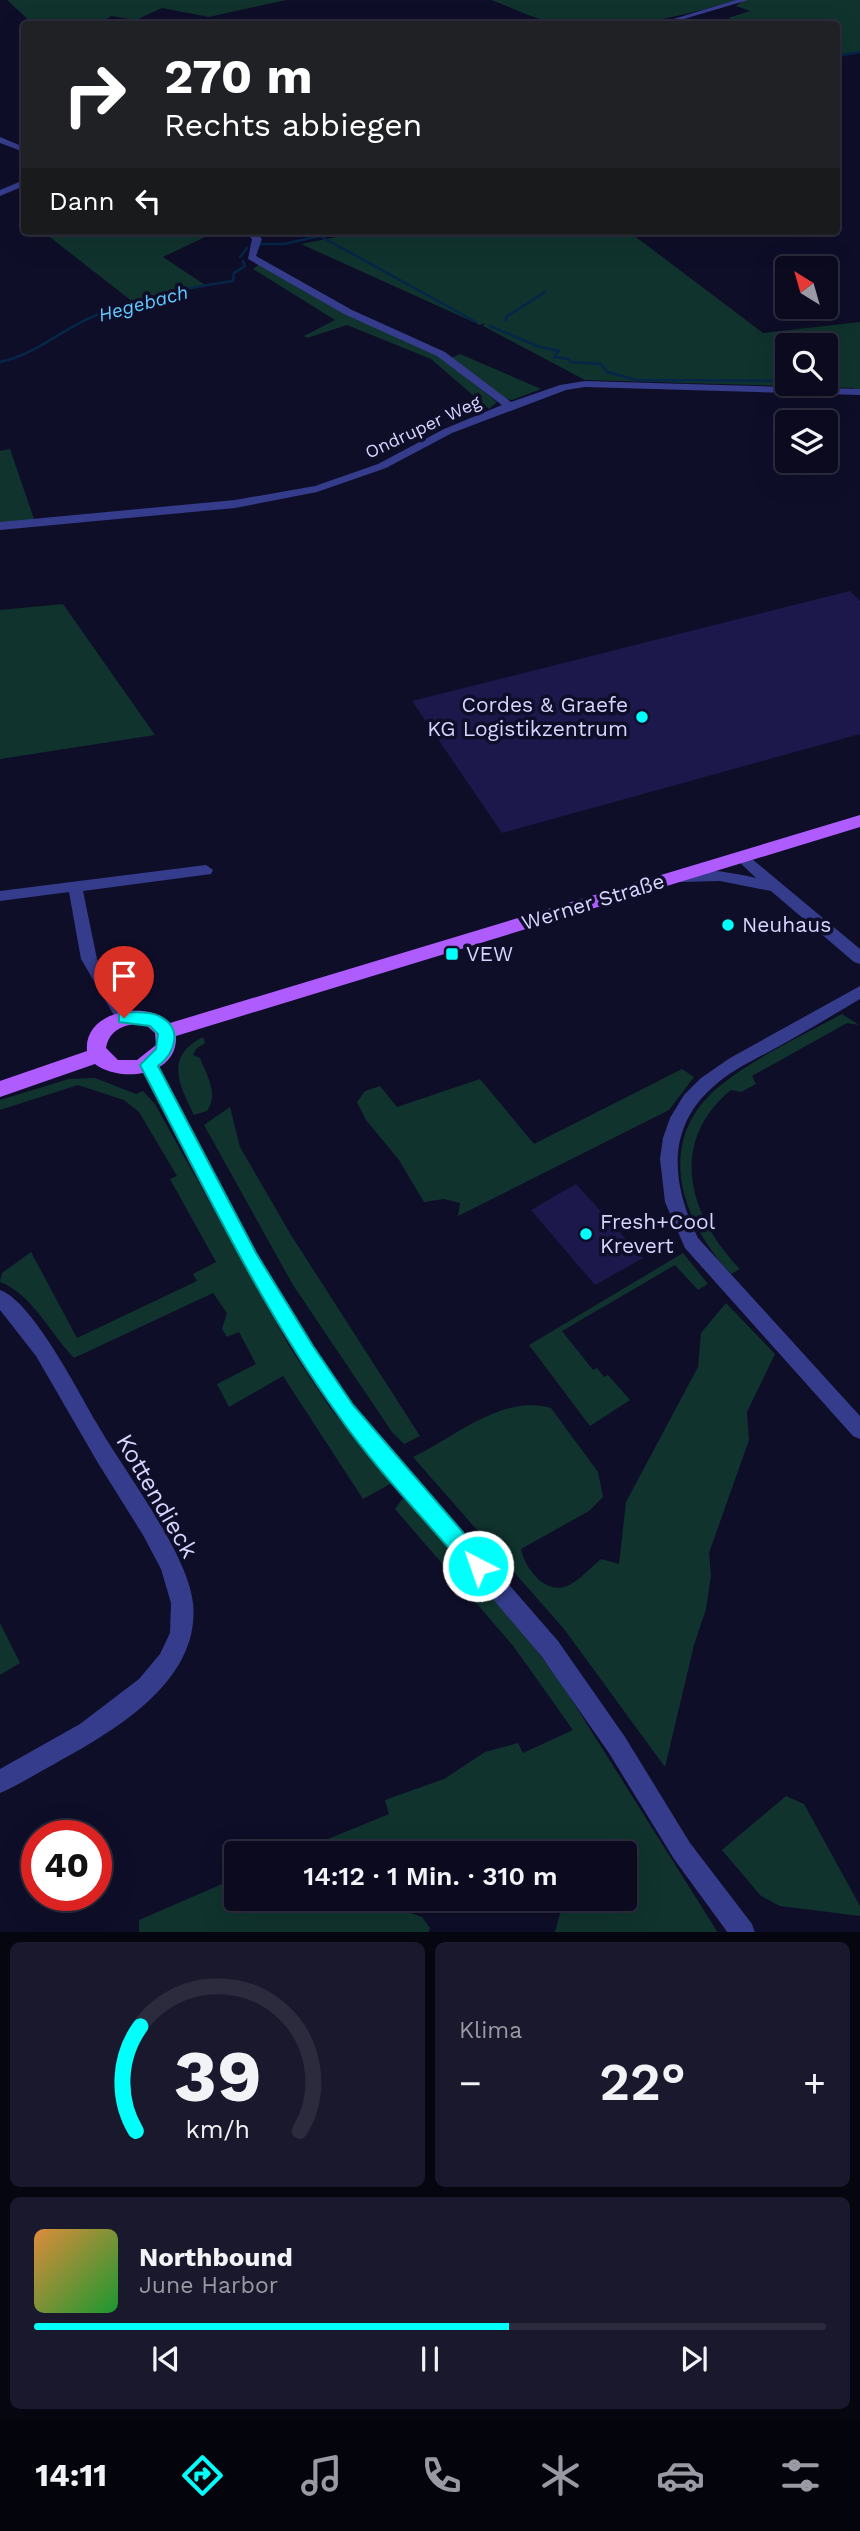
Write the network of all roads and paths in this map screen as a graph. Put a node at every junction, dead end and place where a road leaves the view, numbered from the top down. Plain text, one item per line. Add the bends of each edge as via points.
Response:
1 (744, 0) edge
2 (671, 21) edge
3 (0, 140) edge
4 (21, 149) edge
5 (21, 184) edge
6 (0, 193) edge
7 (253, 235) edge
8 (860, 392) edge
9 (510, 406) junction
10 (0, 526) edge
11 (860, 821) edge
12 (741, 857) junction
13 (206, 870) dead end
14 (677, 877) junction
15 (75, 887) junction
16 (774, 887) junction
17 (0, 896) edge
18 (860, 958) edge
19 (860, 992) edge
20 (124, 1018) junction
21 (166, 1032) junction
22 (98, 1055) junction
23 (148, 1065) junction
24 (0, 1088) edge
25 (0, 1298) edge
26 (860, 1430) edge
27 (0, 1782) edge
28 (742, 1932) edge

1 - 2 street
3 - 4 street
5 - 6 street
7 - 9 street via 257,239 251,257 348,312 441,354
8 - 9 street, Ondruper Weg via 604,382 564,387
9 - 10 street, Ondruper Weg via 448,431 382,466 317,489 235,504
11 - 12 main road, Werner Straße
12 - 14 main road, Werner Straße
12 - 16 street
13 - 15 street
14 - 16 street via 720,876
14 - 21 main road, Werner Straße
15 - 17 street
15 - 20 street via 89,959
16 - 18 street
19 - 26 street via 705,1084 678,1118 670,1137 667,1174 678,1220 691,1243
20 - 21 main road via 154,1021
20 - 22 main road via 100,1034
21 - 23 main road via 162,1054
22 - 23 main road via 120,1068
22 - 24 main road
23 - 28 street via 250,1258 346,1411 550,1650 617,1745 682,1851
25 - 27 street, Kottendieck via 19,1314 169,1563 183,1603 182,1636 167,1666 137,1699

